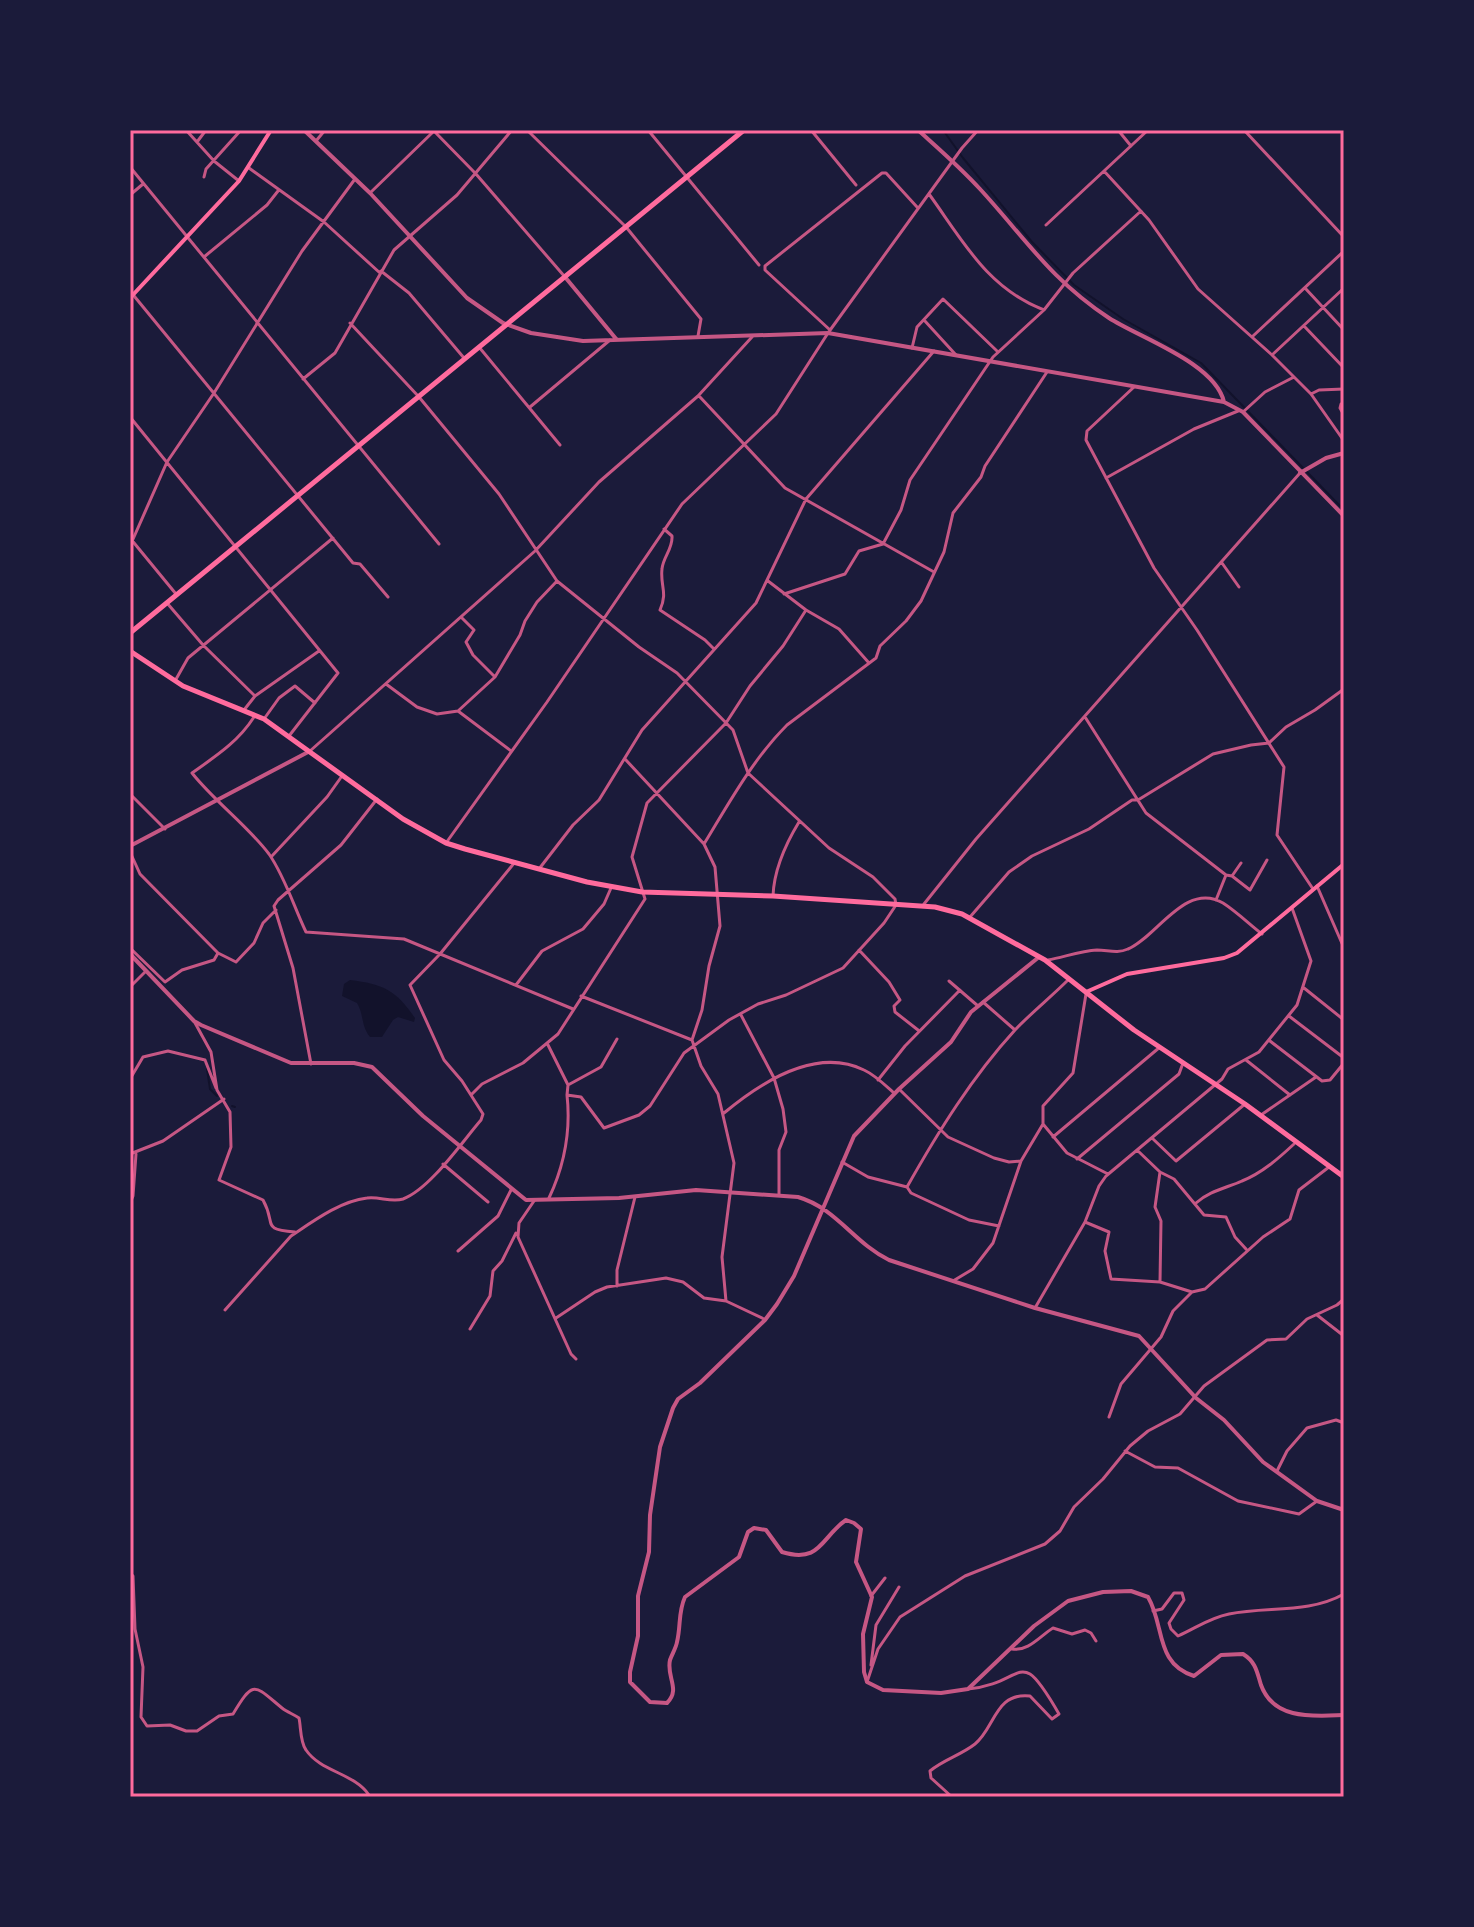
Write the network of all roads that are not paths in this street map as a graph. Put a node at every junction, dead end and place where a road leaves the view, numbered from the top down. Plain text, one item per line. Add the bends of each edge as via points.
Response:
1 (186, 130) edge
2 (206, 130) edge
3 (241, 130) edge
4 (271, 130) edge
5 (304, 130) edge
6 (325, 130) edge
7 (434, 130) edge
8 (512, 130) edge
9 (527, 130) edge
10 (648, 130) edge
11 (744, 130) edge
12 (811, 130) edge
13 (918, 130) edge
14 (978, 130) edge
15 (1118, 130) edge
16 (1148, 130) edge
17 (1244, 130) edge
18 (316, 141) junction
19 (197, 142) junction
20 (1131, 146) junction
21 (954, 158) junction
22 (213, 160) junction
23 (130, 167) edge
24 (248, 167) junction
25 (1104, 171) junction
26 (476, 174) junction
27 (204, 177) dead end
28 (687, 177) junction
29 (355, 179) junction
30 (239, 181) junction
31 (143, 184) junction
32 (856, 185) dead end
33 (279, 190) junction
34 (370, 193) junction
35 (929, 194) junction
36 (130, 195) edge
37 (918, 209) junction
38 (1141, 211) junction
39 (324, 222) junction
40 (1046, 225) dead end
41 (626, 227) junction
42 (186, 236) junction
43 (410, 237) junction
44 (1344, 237) edge
45 (1344, 251) edge
46 (204, 257) junction
47 (759, 265) dead end
48 (380, 272) junction
49 (565, 277) junction
50 (1064, 283) junction
51 (1305, 288) junction
52 (1344, 288) edge
53 (131, 294) edge
54 (1323, 308) junction
55 (1044, 310) junction
56 (924, 320) junction
57 (257, 322) junction
58 (350, 323) junction
59 (507, 324) junction
60 (1304, 326) junction
61 (1343, 327) edge
62 (829, 331) junction
63 (755, 335) junction
64 (698, 336) junction
65 (1252, 337) junction
66 (610, 340) junction
67 (617, 340) junction
68 (479, 347) junction
69 (912, 348) junction
70 (934, 351) junction
71 (997, 351) junction
72 (956, 355) junction
73 (1272, 355) junction
74 (465, 359) junction
75 (991, 361) junction
76 (1344, 368) edge
77 (1047, 371) junction
78 (1294, 377) junction
79 (303, 379) junction
80 (1134, 387) junction
81 (1344, 389) edge
82 (214, 393) junction
83 (1311, 394) junction
84 (698, 396) junction
85 (419, 397) junction
86 (1224, 402) junction
87 (1344, 404) edge
88 (529, 408) junction
89 (1241, 411) junction
90 (1344, 415) edge
91 (130, 417) edge
92 (1344, 441) edge
93 (560, 445) dead end
94 (358, 446) junction
95 (743, 446) junction
96 (1344, 453) edge
97 (167, 462) junction
98 (1300, 473) junction
99 (1106, 478) junction
100 (298, 496) junction
101 (806, 499) junction
102 (1344, 516) edge
103 (664, 529) junction
104 (333, 538) junction
105 (131, 539) edge
106 (439, 544) dead end
107 (883, 544) junction
108 (130, 546) edge
109 (236, 547) junction
110 (535, 551) junction
111 (1222, 563) junction
112 (934, 572) junction
113 (557, 581) junction
114 (768, 581) junction
115 (1239, 587) dead end
116 (270, 589) junction
117 (784, 594) junction
118 (177, 595) junction
119 (388, 597) dead end
120 (167, 603) junction
121 (1181, 608) junction
122 (806, 610) junction
123 (462, 618) junction
124 (604, 618) junction
125 (130, 633) edge
126 (203, 645) junction
127 (714, 649) junction
128 (320, 650) junction
129 (130, 651) edge
130 (869, 663) junction
131 (495, 677) junction
132 (175, 681) junction
133 (685, 681) junction
134 (386, 684) junction
135 (1344, 689) edge
136 (255, 696) junction
137 (315, 703) junction
138 (244, 710) junction
139 (458, 711) junction
140 (256, 715) junction
141 (1085, 717) junction
142 (264, 719) junction
143 (726, 723) junction
144 (289, 736) junction
145 (1269, 743) junction
146 (310, 751) junction
147 (511, 751) junction
148 (624, 758) junction
149 (748, 773) junction
150 (343, 775) junction
151 (130, 794) edge
152 (655, 794) junction
153 (377, 799) junction
154 (1138, 800) junction
155 (217, 801) junction
156 (799, 822) junction
157 (165, 829) junction
158 (446, 843) junction
159 (704, 844) junction
160 (130, 846) edge
161 (130, 852) edge
162 (271, 857) junction
163 (1267, 860) dead end
164 (515, 862) junction
165 (1241, 863) dead end
166 (1344, 864) edge
167 (539, 869) junction
168 (1226, 875) junction
169 (1232, 876) junction
170 (1315, 887) junction
171 (611, 888) junction
172 (288, 891) junction
173 (642, 892) junction
174 (719, 894) junction
175 (773, 896) junction
176 (1216, 900) junction
177 (896, 905) junction
178 (922, 907) junction
179 (1292, 908) junction
180 (276, 910) junction
181 (970, 917) junction
182 (1262, 934) junction
183 (1343, 945) edge
184 (859, 950) junction
185 (130, 951) edge
186 (218, 953) junction
187 (440, 954) junction
188 (1043, 958) junction
189 (146, 971) junction
190 (1070, 978) junction
191 (949, 981) dead end
192 (516, 985) junction
193 (130, 987) edge
194 (1304, 988) junction
195 (960, 990) junction
196 (1086, 992) junction
197 (581, 996) junction
198 (980, 1004) junction
199 (573, 1009) junction
200 (741, 1015) junction
201 (1289, 1016) junction
202 (1344, 1020) edge
203 (194, 1021) junction
204 (1015, 1030) junction
205 (920, 1032) junction
206 (617, 1039) dead end
207 (692, 1040) junction
208 (1269, 1041) junction
209 (548, 1045) junction
210 (693, 1045) junction
211 (1160, 1047) junction
212 (1245, 1059) junction
213 (1344, 1060) edge
214 (1183, 1063) junction
215 (311, 1064) junction
216 (1316, 1077) junction
217 (774, 1078) junction
218 (130, 1079) edge
219 (878, 1080) junction
220 (1216, 1083) junction
221 (568, 1085) junction
222 (217, 1090) junction
223 (897, 1091) junction
224 (472, 1094) junction
225 (567, 1095) junction
226 (1290, 1095) junction
227 (224, 1099) junction
228 (1245, 1104) junction
229 (724, 1113) junction
230 (1261, 1115) junction
231 (1043, 1124) junction
232 (939, 1130) junction
233 (1053, 1137) junction
234 (1152, 1138) junction
235 (1294, 1144) dead end
236 (459, 1146) junction
237 (1137, 1150) junction
238 (130, 1154) edge
239 (136, 1154) junction
240 (1077, 1159) junction
241 (841, 1161) junction
242 (1021, 1161) junction
243 (443, 1164) junction
244 (1329, 1167) junction
245 (1160, 1172) junction
246 (1108, 1174) junction
247 (1344, 1177) edge
248 (907, 1187) junction
249 (511, 1190) junction
250 (730, 1191) junction
251 (779, 1195) junction
252 (635, 1197) junction
253 (548, 1199) junction
254 (534, 1201) junction
255 (488, 1202) dead end
256 (130, 1203) edge
257 (1195, 1204) junction
258 (824, 1208) junction
259 (1085, 1222) junction
260 (999, 1226) junction
261 (295, 1232) junction
262 (517, 1232) junction
263 (1247, 1250) junction
264 (458, 1251) dead end
265 (953, 1281) junction
266 (1160, 1282) junction
267 (617, 1286) junction
268 (1192, 1292) junction
269 (1344, 1299) edge
270 (726, 1301) junction
271 (1035, 1308) junction
272 (225, 1310) dead end
273 (1317, 1315) junction
274 (556, 1318) junction
275 (765, 1320) junction
276 (470, 1329) dead end
277 (1344, 1336) edge
278 (1152, 1349) junction
279 (576, 1359) dead end
280 (1196, 1398) junction
281 (1109, 1417) dead end
282 (1344, 1423) edge
283 (1125, 1451) junction
284 (1277, 1472) junction
285 (1317, 1501) junction
286 (1344, 1510) edge
287 (130, 1573) edge
288 (885, 1578) dead end
289 (899, 1587) dead end
290 (1344, 1594) edge
291 (871, 1596) junction
292 (1153, 1611) junction
293 (1096, 1641) dead end
294 (1012, 1649) junction
295 (871, 1668) junction
296 (867, 1682) junction
297 (968, 1689) junction
298 (1344, 1715) edge
299 (367, 1797) edge
300 (952, 1797) edge

1 - 19 street
2 - 19 street
3 - 22 street
4 - 24 main road
5 - 18 street
6 - 18 street
7 - 26 street
7 - 34 street
8 - 26 street
9 - 41 street
10 - 28 street
11 - 28 main road
12 - 32 street
13 - 21 street
14 - 21 street
15 - 20 street
16 - 20 street
17 - 44 street
18 - 29 street
19 - 22 street
20 - 25 street
21 - 35 street
21 - 50 street
22 - 27 street
22 - 30 street
23 - 31 street
24 - 30 main road
24 - 33 street
25 - 38 street
25 - 40 street
26 - 43 street
26 - 49 street
28 - 41 main road
28 - 47 street
29 - 34 street
29 - 39 street
30 - 42 main road
31 - 36 street
31 - 42 street
33 - 39 street
33 - 46 street
34 - 43 street
35 - 37 street
35 - 55 street via 983,270 1020,301
37 - 62 street
37 - 62 street via 882,173 765,266
38 - 50 street
38 - 65 street via 1198,289
39 - 48 street
39 - 57 street
41 - 49 main road
41 - 64 street via 701,319
42 - 46 street
42 - 53 main road
43 - 48 street
43 - 59 street via 467,298
45 - 51 street
46 - 57 street
48 - 58 street
48 - 74 street via 409,293
49 - 59 main road
49 - 67 street
50 - 55 street
50 - 86 street via 1114,321 1194,366 1222,392
51 - 54 street
51 - 65 street
52 - 54 street
53 - 82 street
54 - 60 street
54 - 61 street
55 - 71 street
56 - 69 street
56 - 71 street via 943,299
56 - 72 street
57 - 79 street
57 - 82 street
58 - 79 street via 335,353
58 - 85 street
59 - 66 street via 553,339
59 - 68 main road
60 - 73 street
60 - 76 street
62 - 63 street
62 - 69 street
62 - 95 street via 776,414
63 - 64 street
63 - 84 street
64 - 67 street
65 - 73 street
66 - 67 street
66 - 88 street
68 - 74 main road
68 - 88 street
69 - 70 street
70 - 72 street
70 - 101 street
71 - 75 street
72 - 75 street
73 - 78 street
74 - 85 main road
75 - 77 street
75 - 107 street via 910,480
77 - 80 street
77 - 112 street via 953,513
78 - 83 street
78 - 89 street
79 - 94 street
80 - 86 street
80 - 99 street via 1085,435
81 - 83 street
82 - 97 street
82 - 100 street
83 - 92 street
84 - 95 street
84 - 110 street via 599,482
85 - 94 main road
85 - 110 street via 499,494
86 - 89 street
87 - 90 street
88 - 93 street
89 - 98 street
89 - 99 street via 1194,429
91 - 97 street
94 - 100 main road
94 - 106 street
95 - 101 street via 785,488
95 - 103 street via 682,504
96 - 98 street
97 - 105 street
97 - 109 street
98 - 102 street
98 - 111 street
99 - 121 street
100 - 104 street
100 - 109 main road
101 - 107 street
101 - 114 street
103 - 124 street
103 - 127 street via 673,543 662,569 665,593 660,610
104 - 116 street
104 - 119 street
105 - 108 street
105 - 118 street
107 - 112 street
107 - 117 street via 859,551 845,574
109 - 116 street
109 - 118 main road
110 - 113 street
110 - 123 street
111 - 115 street
111 - 121 street
112 - 130 street via 921,601
113 - 124 street
113 - 131 street via 531,612
114 - 117 street
114 - 127 street via 756,603
116 - 126 street
116 - 128 street
117 - 122 street
118 - 120 main road
120 - 125 main road
120 - 126 street
121 - 141 street
121 - 145 street
122 - 130 street via 839,629
122 - 143 street
123 - 131 street via 474,630 466,642 473,655
123 - 134 street
124 - 133 street
124 - 147 street
126 - 132 street
126 - 136 street
127 - 133 street
128 - 136 street
128 - 137 street via 338,673
129 - 132 main road
130 - 149 street via 787,725
131 - 139 street
132 - 138 main road
133 - 143 street
133 - 148 street
134 - 139 street via 417,707 437,714
134 - 146 street
135 - 145 street
136 - 138 street
137 - 142 street via 295,686
137 - 144 street
138 - 140 main road
139 - 147 street
140 - 142 main road
140 - 155 street via 227,749 192,773
141 - 154 street
141 - 178 street
142 - 144 main road
143 - 149 street
143 - 152 street
144 - 146 main road
145 - 154 street via 1213,754
145 - 170 street via 1284,767 1277,835
146 - 150 main road
146 - 155 street
147 - 158 street
148 - 152 street
148 - 167 street via 599,800
149 - 156 street
149 - 159 street
150 - 153 main road
150 - 162 street
151 - 157 street
152 - 159 street
152 - 173 street via 647,803 632,857
153 - 158 main road
153 - 172 street via 341,845
154 - 168 street via 1157,823
154 - 181 street via 1026,860
155 - 157 street
155 - 162 street
156 - 175 street via 774,876
156 - 177 street via 873,877
157 - 160 street
158 - 164 main road
159 - 174 street
161 - 186 street via 140,874
162 - 172 street
163 - 169 street via 1250,890
164 - 167 main road
164 - 187 street
165 - 169 street
166 - 170 main road
167 - 171 main road
168 - 169 street
168 - 176 street
170 - 179 main road
170 - 183 street
171 - 173 main road
171 - 192 street via 583,929 542,951
172 - 180 street
172 - 187 street via 306,932 404,939
173 - 174 main road
173 - 197 street via 645,899
174 - 175 main road
174 - 207 street via 720,926
175 - 177 main road
176 - 182 street
176 - 188 street via 1187,902 1127,950
177 - 178 main road
177 - 184 street
178 - 181 main road
179 - 182 main road
179 - 194 street via 1311,961
180 - 186 street via 236,962
180 - 215 street
181 - 188 main road
182 - 196 main road via 1224,958 1127,974
184 - 200 street via 843,968
184 - 205 street via 900,1000 895,1012
185 - 186 street via 165,982 214,960
185 - 189 street
187 - 192 street
187 - 224 street via 410,985 444,1060
188 - 190 main road
188 - 198 street
189 - 193 street
189 - 203 street
190 - 196 main road
190 - 204 street
191 - 195 street
192 - 199 street
194 - 201 street
194 - 202 street
195 - 198 street
195 - 205 street
196 - 211 main road
196 - 231 street via 1073,1073 1043,1106
197 - 199 street
197 - 207 street
198 - 204 street
198 - 223 street via 951,1042
199 - 209 street
200 - 210 street
200 - 217 street
201 - 208 street
201 - 213 street
203 - 215 street via 285,1061
203 - 222 street via 211,1052
204 - 232 street
205 - 219 street
206 - 221 street via 601,1067
207 - 210 street
208 - 212 street
208 - 216 street
209 - 221 street
209 - 224 street
210 - 225 street via 678,1059 650,1106 613,1127 604,1128 581,1097
210 - 229 street
211 - 214 main road
211 - 233 street
212 - 220 street
212 - 226 street
213 - 216 street via 1330,1080
214 - 220 main road
214 - 240 street via 1179,1074
215 - 236 street via 372,1067
216 - 226 street
217 - 219 street via 829,1063 864,1069
217 - 229 street
217 - 251 street via 786,1132 779,1150
218 - 222 street via 143,1057 168,1051 205,1060
219 - 223 street
220 - 228 main road
220 - 234 street
221 - 225 street
222 - 227 street
223 - 232 street
223 - 241 street via 854,1136
224 - 236 street via 483,1114
225 - 253 street via 567,1138
226 - 230 street
227 - 239 street
227 - 261 street via 230,1112 231,1147 219,1180 263,1200 275,1230
228 - 230 main road
228 - 234 street via 1176,1161
229 - 250 street via 734,1163
230 - 244 main road
231 - 233 street
231 - 242 street
232 - 242 street via 979,1152
232 - 248 street
233 - 240 street
234 - 237 street
235 - 257 street via 1261,1171
236 - 243 street
236 - 249 street
237 - 245 street
237 - 246 street
238 - 239 street
239 - 256 street
240 - 246 street
241 - 248 street via 868,1177
241 - 258 street
242 - 260 street
243 - 255 street
243 - 261 street via 406,1198 354,1201
244 - 247 main road
244 - 263 street via 1299,1190 1290,1219
245 - 257 street via 1174,1179
245 - 266 street via 1155,1207 1161,1221
246 - 259 street
248 - 260 street via 969,1220
249 - 254 street
249 - 264 street via 498,1216
250 - 251 street
250 - 252 street
250 - 270 street via 722,1257
251 - 258 street
252 - 253 street
252 - 267 street
253 - 254 street
254 - 262 street
257 - 263 street via 1206,1217 1226,1217
258 - 265 street via 870,1250
258 - 275 street via 794,1276
259 - 266 street via 1109,1232 1105,1251 1111,1279
259 - 271 street
260 - 265 street via 973,1269
261 - 272 street
262 - 274 street
262 - 276 street via 493,1271 490,1296
263 - 268 street via 1205,1289
265 - 271 street
266 - 268 street
267 - 270 street via 666,1278 683,1282 704,1298
267 - 274 street via 595,1292
268 - 278 street via 1173,1311
269 - 273 street
270 - 275 street
271 - 278 street via 1139,1336
273 - 277 street
273 - 280 street via 1286,1339 1267,1340 1204,1386
274 - 279 street
275 - 291 street via 673,1408 660,1447 630,1682 650,1702 667,1703 673,1697 670,1661 685,1597 739,1557 745,1536 754,1528 766,1530 782,1552 804,1555 815,1552 846,1520 854,1523 862,1537 856,1562
278 - 280 street
278 - 281 street via 1121,1384
280 - 283 street
280 - 284 street
282 - 284 street via 1336,1420 1307,1428
283 - 285 street via 1155,1467 1178,1468 1262,1508 1299,1514
283 - 295 street via 1045,1544 965,1576 900,1617
284 - 285 street
285 - 286 street
287 - 299 street via 143,1667 141,1717 147,1726 197,1731 219,1716 233,1714 248,1692 263,1690 299,1718 304,1748 320,1764 365,1789
288 - 291 street
289 - 295 street via 876,1625
290 - 292 street via 1321,1605 1229,1614 1178,1636 1169,1623 1184,1600 1182,1593 1174,1593 1162,1609
291 - 296 street via 863,1634
292 - 294 street via 1142,1593 1085,1595 1043,1619
292 - 298 street via 1167,1656 1187,1674 1194,1676 1221,1655 1237,1652 1252,1660 1265,1694 1288,1712 1314,1718
293 - 294 street via 1085,1630 1072,1634 1053,1628 1019,1651
294 - 297 street
295 - 296 street
296 - 297 street via 897,1692
297 - 300 street via 1027,1672 1040,1681 1059,1714 1052,1719 1030,1696 1009,1700 974,1745 930,1771

